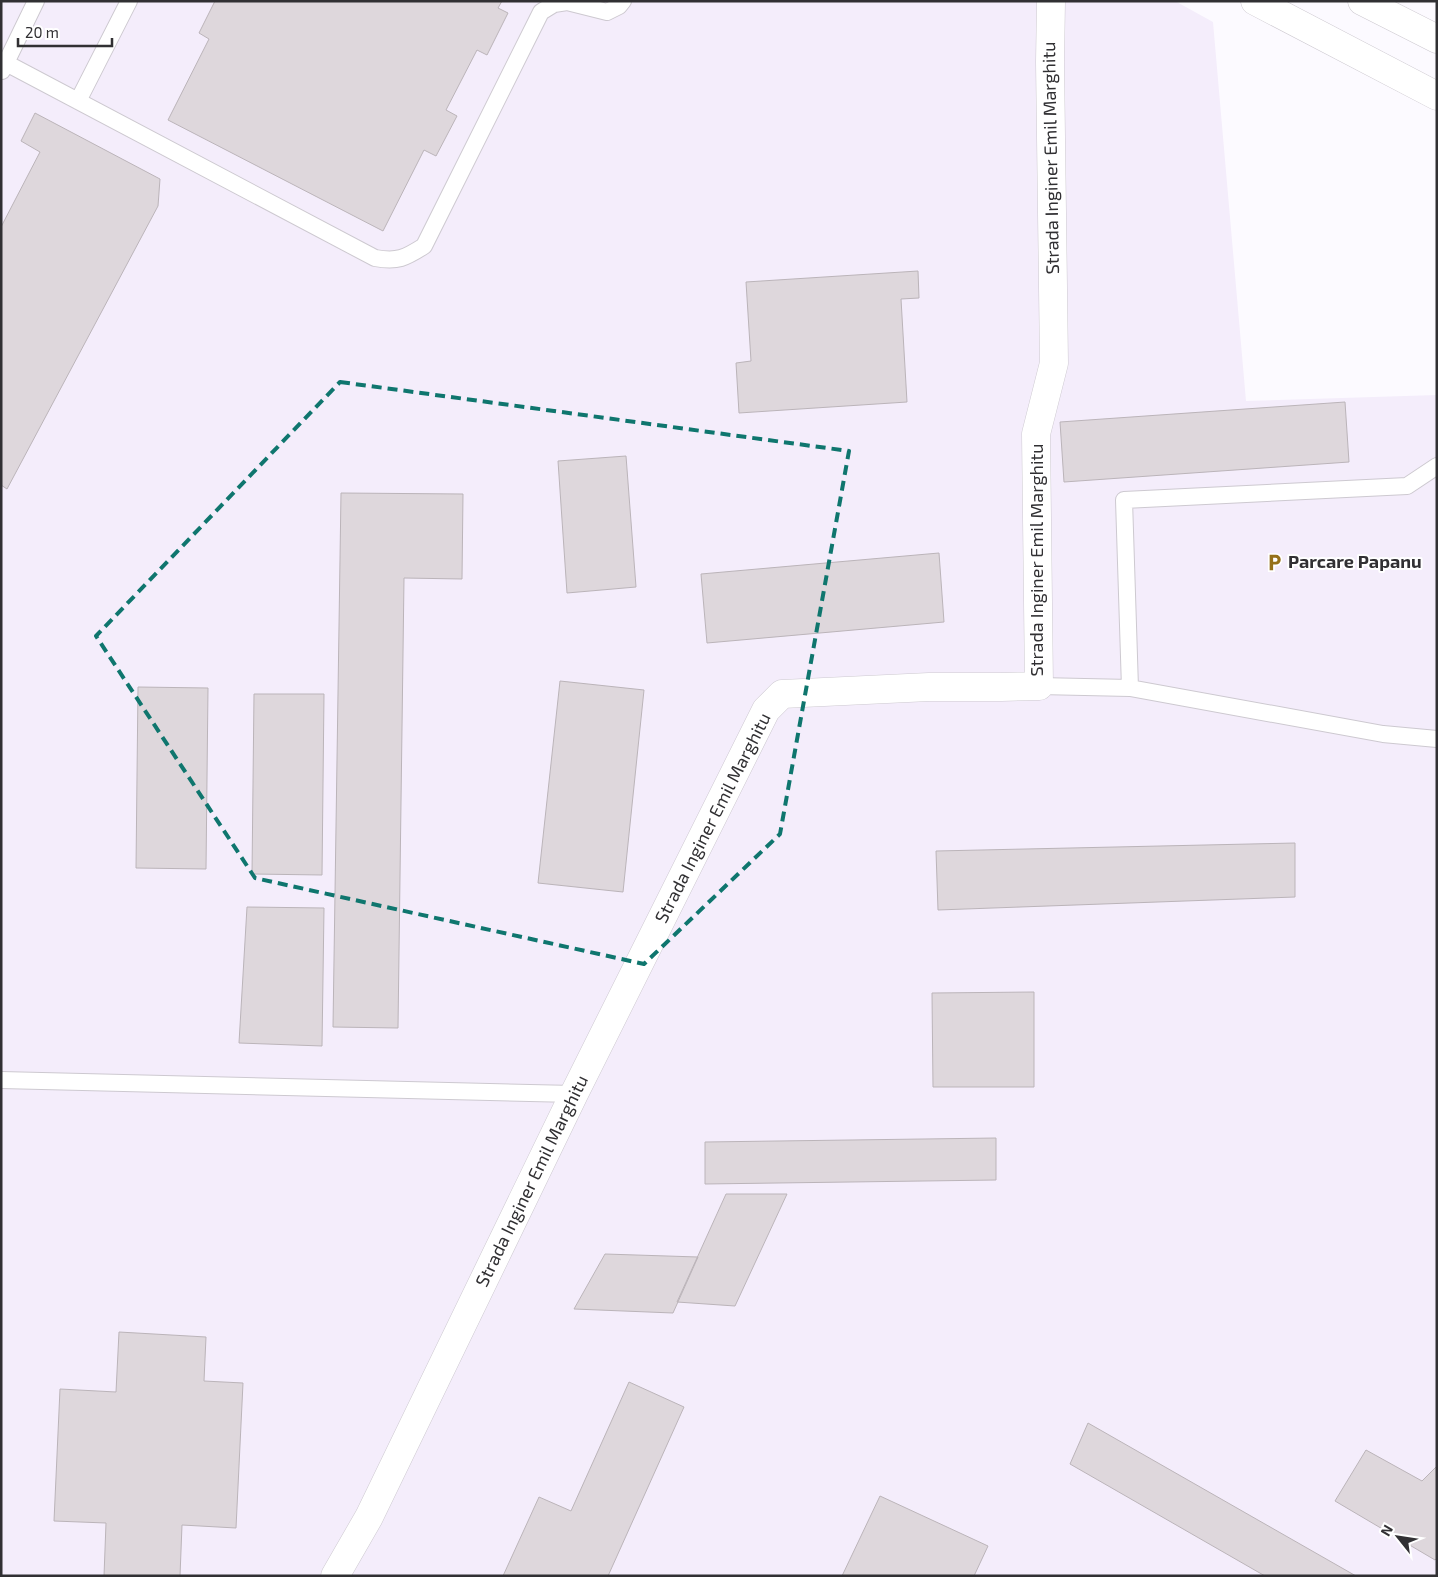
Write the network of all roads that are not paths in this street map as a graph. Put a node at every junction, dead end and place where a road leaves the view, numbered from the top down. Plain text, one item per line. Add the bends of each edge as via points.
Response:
1 (36, 1) edge
2 (129, 1) edge
3 (623, 1) edge
4 (1051, 1) edge
5 (1255, 1) edge
6 (1362, 1) edge
7 (1437, 39) edge
8 (4, 68) edge
9 (1437, 96) edge
10 (78, 101) junction
11 (1437, 466) edge
12 (1039, 686) junction
13 (1130, 688) junction
14 (1437, 739) edge
15 (1, 1080) edge
16 (574, 1094) junction
17 (335, 1576) edge

1 - 8 lane
2 - 10 lane
3 - 10 lane via 607,12 567,2 554,4 541,12 424,246 392,261 376,258
4 - 12 street, Strada Inginer Emil Marghitu via 1054,363 1036,434
5 - 9 street
6 - 7 street
8 - 10 lane
11 - 13 lane via 1406,486 1124,500
12 - 13 lane
12 - 16 street, Strada Inginer Emil Marghitu via 782,694 766,710
13 - 14 lane via 1383,734
15 - 16 lane
16 - 17 street, Strada Inginer Emil Marghitu via 369,1517

